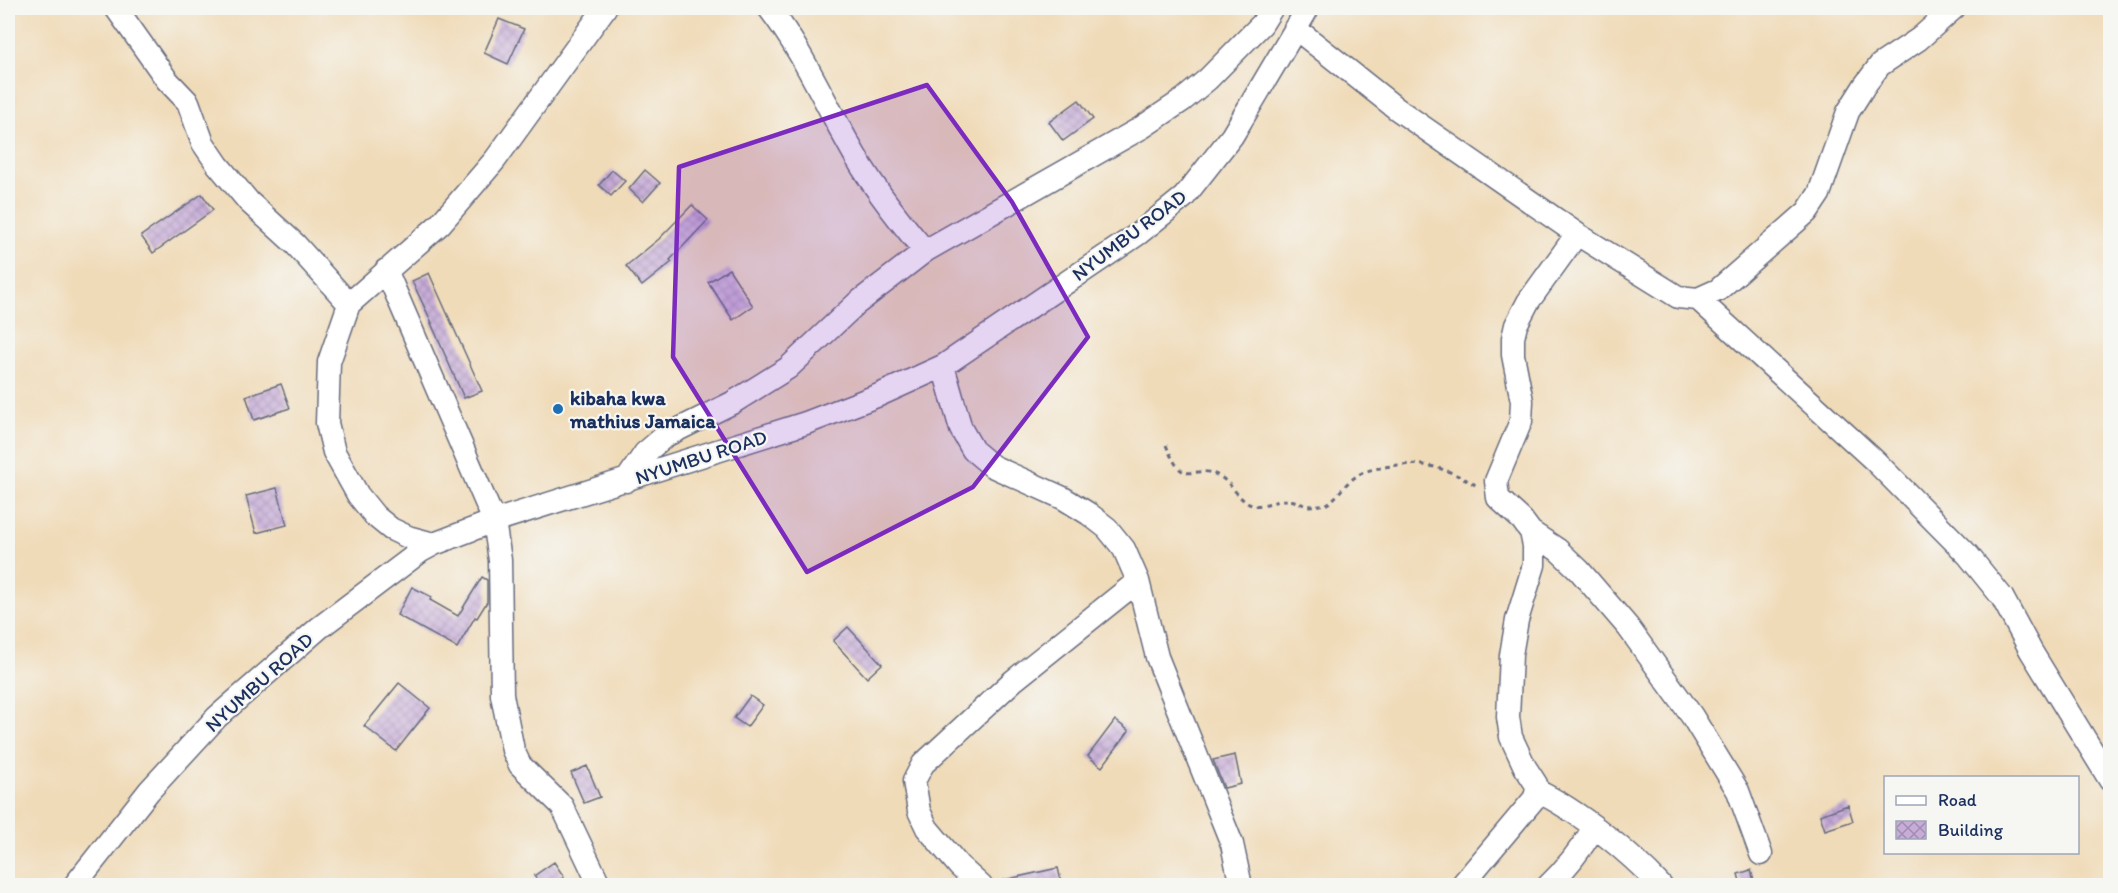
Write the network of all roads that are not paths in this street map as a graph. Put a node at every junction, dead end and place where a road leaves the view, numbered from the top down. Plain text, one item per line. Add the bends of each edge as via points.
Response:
1 (116, 8) edge
2 (605, 8) edge
3 (769, 8) edge
4 (1272, 8) edge
5 (1308, 8) edge
6 (1954, 8) edge
7 (1295, 28) junction
8 (1577, 234) junction
9 (925, 251) junction
10 (386, 270) junction
11 (1698, 299) junction
12 (349, 304) junction
13 (943, 366) junction
14 (626, 481) junction
15 (494, 521) junction
16 (1530, 532) junction
17 (434, 544) junction
18 (1138, 581) junction
19 (2110, 780) edge
20 (1538, 791) junction
21 (1594, 828) junction
22 (1761, 854) dead end
23 (74, 885) edge
24 (600, 885) edge
25 (981, 885) edge
26 (1241, 885) edge
27 (1461, 885) edge
28 (1548, 885) edge
29 (1661, 885) edge

1 - 12 street via 166,80 188,102 202,142 218,165
2 - 10 street via 495,160 440,224
3 - 9 street via 790,34 849,145 883,198
4 - 9 street via 1262,24 1183,100
5 - 7 street, NYUMBU ROAD
6 - 11 street via 1880,66 1864,85 1848,112 1819,194 1807,212 1718,291
7 - 8 street via 1397,109
7 - 13 street, NYUMBU ROAD via 1232,136 1184,197 1138,234
8 - 11 street via 1678,297
8 - 16 street via 1516,325 1513,355 1522,401 1521,421 1496,482 1498,498
9 - 14 street via 856,304 788,368 732,403 665,436 645,453
10 - 12 street
10 - 15 street
11 - 19 street via 1875,461 1968,555 2002,597
12 - 17 street via 329,362 327,423 334,452 375,516 391,529
13 - 14 street, NYUMBU ROAD via 806,423
13 - 18 street via 961,429 973,450 992,466 1063,498 1107,528 1124,549
14 - 15 street, NYUMBU ROAD
15 - 17 street, NYUMBU ROAD
15 - 24 street via 500,560 502,695 513,750 520,765 562,806
16 - 20 street via 1534,565 1511,655 1508,717 1511,737
16 - 22 street via 1580,570 1635,636 1692,716 1738,791
17 - 23 street, NYUMBU ROAD via 319,628 217,717 149,791
18 - 25 street via 1013,681 923,764 914,781 919,811 927,828
18 - 26 street via 1157,657 1232,844
20 - 21 street
20 - 27 street
21 - 28 street via 1571,862
21 - 29 street

